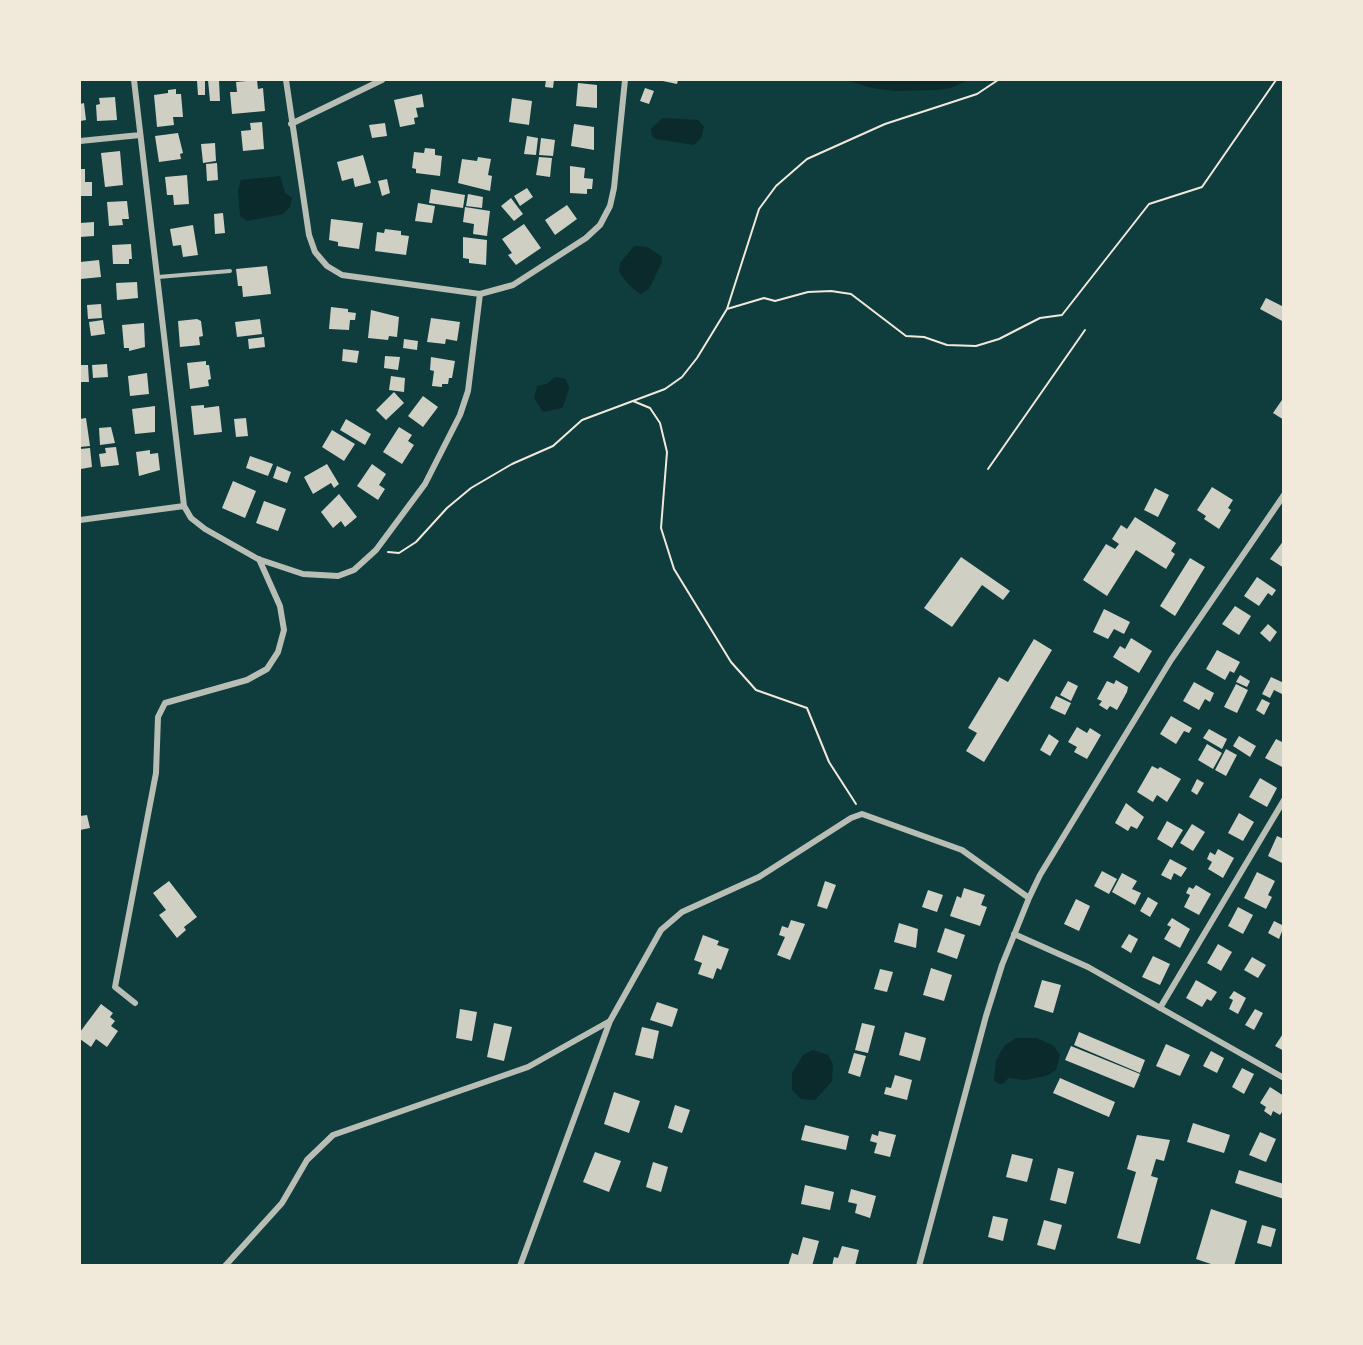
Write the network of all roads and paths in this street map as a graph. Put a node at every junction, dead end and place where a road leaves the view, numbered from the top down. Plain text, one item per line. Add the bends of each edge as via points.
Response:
1 (134, 80) edge
2 (286, 80) edge
3 (382, 80) edge
4 (625, 80) edge
5 (998, 80) edge
6 (1276, 80) edge
7 (291, 124) junction
8 (140, 135) junction
9 (80, 141) edge
10 (230, 271) dead end
11 (157, 277) junction
12 (480, 294) junction
13 (727, 309) junction
14 (1085, 330) dead end
15 (633, 401) junction
16 (988, 469) dead end
17 (1284, 495) edge
18 (184, 506) junction
19 (80, 520) edge
20 (376, 550) junction
21 (258, 559) junction
22 (1284, 800) edge
23 (862, 814) junction
24 (1029, 898) junction
25 (1014, 934) junction
26 (135, 1003) dead end
27 (1160, 1008) junction
28 (610, 1021) junction
29 (1284, 1078) edge
30 (225, 1266) edge
31 (520, 1266) edge
32 (919, 1266) edge

1 - 8 street
2 - 7 street
3 - 7 street
4 - 12 street via 614,188 600,225 513,285
5 - 13 path via 977,94 885,124 807,159 776,186 759,209
6 - 13 path via 1202,187 1149,204 1062,315 1041,318 976,346 947,345 906,336 851,294 831,291 808,292 775,301 764,298
7 - 12 street via 309,236 315,252 327,266 342,275
8 - 9 street
8 - 11 street
10 - 11 lane
11 - 18 street
12 - 20 street via 465,404 425,484
13 - 15 path via 682,377 665,389
14 - 16 path
15 - 20 path via 582,420 553,446 471,488 416,542 399,553
15 - 23 path via 650,408 660,423 667,452 661,528 674,568 731,662 756,690 807,708 829,762
17 - 24 street via 1171,660
18 - 19 street
18 - 21 street via 205,529
20 - 21 street via 354,570 338,576 303,574
21 - 26 street via 280,606 284,630 273,660 267,669 248,680 165,703 158,717 156,773 115,987
22 - 27 street
23 - 24 street via 962,850
23 - 28 street via 759,877 700,903 669,922 648,950
24 - 25 street
25 - 27 street via 1088,967
25 - 32 street via 986,1016
27 - 29 street
28 - 30 street via 528,1067 333,1135 307,1160 282,1203
28 - 31 street

